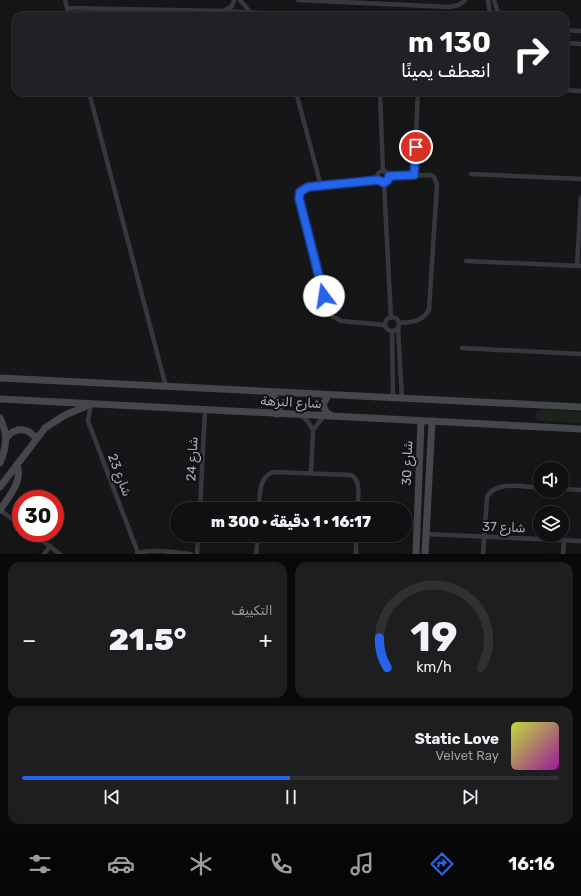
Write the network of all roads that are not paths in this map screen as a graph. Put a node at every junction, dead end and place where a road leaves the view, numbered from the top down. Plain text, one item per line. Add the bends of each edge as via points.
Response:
1 (66, 0) edge
2 (234, 0) edge
3 (240, 0) edge
4 (298, 0) edge
5 (465, 0) edge
6 (488, 0) edge
7 (494, 0) edge
8 (67, 8) junction
9 (224, 11) junction
10 (68, 12) edge
11 (238, 12) edge
12 (250, 12) edge
13 (490, 12) edge
14 (497, 12) edge
15 (569, 30) edge
16 (581, 31) edge
17 (569, 43) edge
18 (581, 44) edge
19 (569, 90) edge
20 (581, 91) edge
21 (90, 96) edge
22 (297, 96) edge
23 (380, 96) edge
24 (418, 96) edge
25 (383, 171) junction
26 (471, 174) dead end
27 (414, 175) junction
28 (389, 176) junction
29 (581, 179) edge
30 (378, 180) junction
31 (384, 183) junction
32 (321, 186) junction
33 (581, 198) edge
34 (466, 261) dead end
35 (579, 266) edge
36 (391, 318) junction
37 (385, 325) junction
38 (398, 325) junction
39 (392, 331) junction
40 (462, 348) dead end
41 (581, 354) edge
42 (0, 378) edge
43 (166, 387) junction
44 (268, 392) junction
45 (328, 395) junction
46 (393, 398) junction
47 (402, 398) junction
48 (0, 399) edge
49 (91, 404) junction
50 (581, 407) edge
51 (205, 410) junction
52 (277, 414) junction
53 (301, 415) junction
54 (328, 416) junction
55 (0, 418) edge
56 (421, 421) junction
57 (432, 422) junction
58 (581, 429) edge
59 (313, 430) junction
60 (7, 437) junction
61 (36, 439) junction
62 (420, 440) junction
63 (431, 440) junction
64 (0, 463) edge
65 (17, 464) junction
66 (311, 473) junction
67 (0, 486) edge
68 (533, 488) edge
69 (569, 489) edge
70 (581, 490) edge
71 (200, 502) edge
72 (260, 502) edge
73 (357, 502) edge
74 (0, 510) edge
75 (12, 519) edge
76 (426, 534) junction
77 (484, 537) junction
78 (533, 539) edge
79 (569, 540) edge
80 (581, 541) edge
81 (44, 542) edge
82 (198, 542) edge
83 (257, 542) edge
84 (356, 542) edge
85 (564, 542) edge
86 (50, 546) junction
87 (137, 553) edge
88 (44, 554) edge
89 (60, 554) edge
90 (191, 554) edge
91 (197, 554) edge
92 (256, 554) edge
93 (356, 554) edge
94 (416, 554) edge
95 (424, 554) edge
96 (484, 554) edge
97 (563, 554) edge

1 - 8 street
2 - 9 street via 232,6
3 - 12 street
4 - 5 street via 450,7
6 - 13 street
7 - 14 street
8 - 9 street
8 - 10 street
9 - 11 street
15 - 16 street
17 - 18 street
19 - 20 street
21 - 43 street
22 - 32 street
23 - 25 street
24 - 27 street
25 - 28 street
25 - 30 street via 378,174
26 - 29 street
27 - 28 street
27 - 38 street via 431,175 437,185 430,304 426,315 421,319
28 - 31 street
30 - 31 street
30 - 32 street
31 - 36 street
32 - 37 street via 301,190 299,198 328,310 332,317 341,321
33 - 35 street
34 - 35 street
36 - 37 street via 386,320
36 - 38 street via 396,318
37 - 39 street
38 - 39 street
38 - 47 street
39 - 46 street
40 - 41 street
42 - 43 main road, شارع النزهة
43 - 44 main road, شارع النزهة
44 - 45 main road, شارع النزهة
44 - 52 main road via 279,401
45 - 46 main road, شارع النزهة
45 - 54 main road via 323,405
46 - 47 main road, شارع النزهة
47 - 50 main road, شارع النزهة
48 - 49 main road, شارع النزهة
49 - 51 main road, شارع النزهة
49 - 61 main road via 55,421
49 - 87 street, شارع 23 via 88,421
51 - 52 main road, شارع النزهة
51 - 71 street, شارع 24
52 - 53 main road, شارع النزهة
53 - 54 main road, شارع النزهة
53 - 59 street
54 - 56 main road, شارع النزهة
54 - 59 street via 318,422
55 - 60 main road
56 - 57 main road, شارع النزهة
56 - 62 main road, شارع 30
57 - 58 main road, شارع النزهة
57 - 63 main road, شارع 30
59 - 66 street
60 - 61 main road via 20,429 28,431
60 - 64 main road
61 - 65 main road
62 - 63 main road
62 - 94 main road, شارع 30
63 - 76 main road, شارع 30
65 - 67 main road
65 - 74 main road via 17,483
66 - 72 street via 273,472 266,476 261,485
66 - 73 street via 355,477 358,483
68 - 77 street via 500,486 490,492 487,497
69 - 70 street
74 - 75 street
76 - 77 street, شارع 37
76 - 95 main road, شارع 30
77 - 78 street, شارع 37
77 - 96 street
79 - 80 street, شارع 37
81 - 86 street
82 - 91 street
83 - 92 street
84 - 93 street
85 - 97 street
86 - 88 street
86 - 89 street
87 - 90 street

